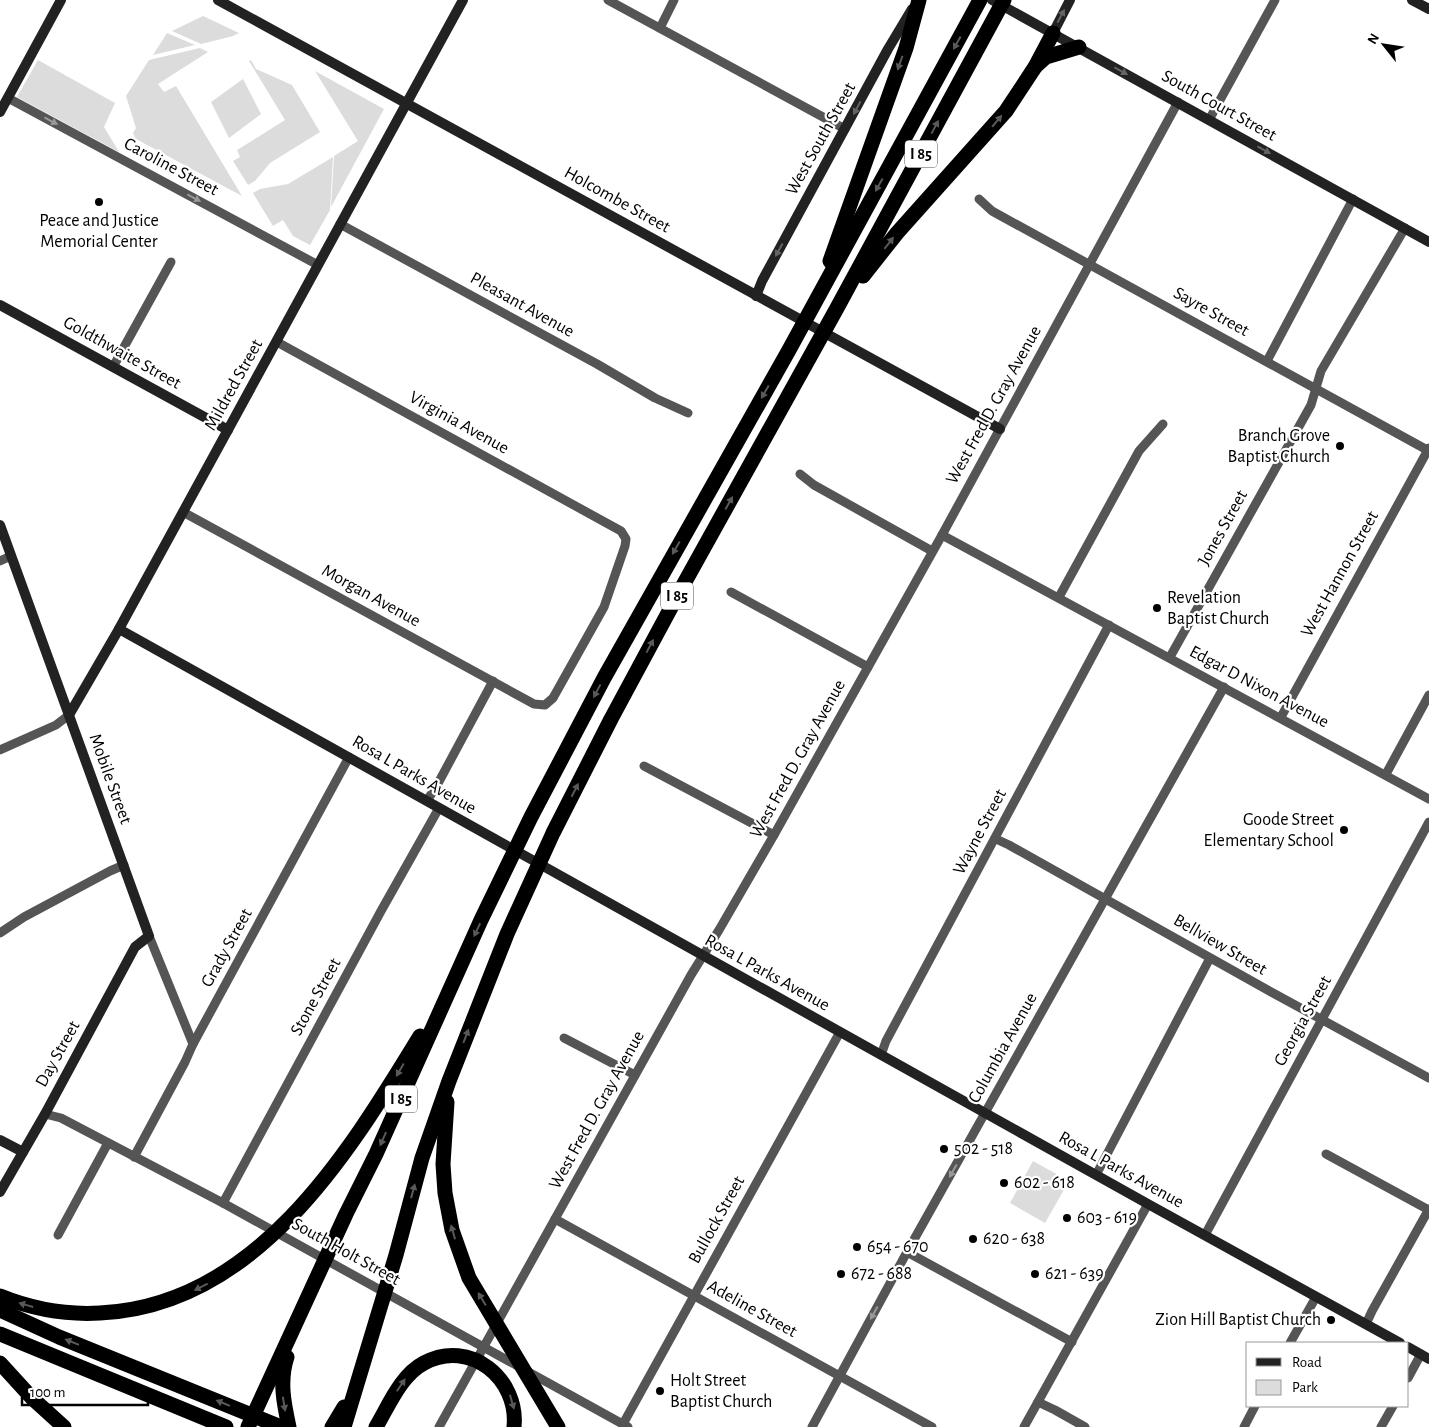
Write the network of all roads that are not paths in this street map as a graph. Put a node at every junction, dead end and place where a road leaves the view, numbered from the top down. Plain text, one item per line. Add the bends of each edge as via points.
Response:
1 (61, 0) edge
2 (218, 0) edge
3 (463, 0) edge
4 (608, 0) edge
5 (674, 0) edge
6 (918, 0) edge
7 (980, 0) edge
8 (992, 0) edge
9 (1004, 0) edge
10 (1070, 0) edge
11 (1275, 0) edge
12 (1412, 0) edge
13 (1429, 9) edge
14 (660, 28) junction
15 (1052, 33) junction
16 (1079, 47) junction
17 (1035, 68) junction
18 (8, 98) junction
19 (1178, 102) junction
20 (406, 104) junction
21 (0, 112) edge
22 (1210, 120) junction
23 (845, 129) junction
24 (979, 198) dead end
25 (1353, 199) junction
26 (340, 224) junction
27 (1405, 228) junction
28 (1429, 242) edge
29 (171, 262) dead end
30 (1090, 264) junction
31 (318, 265) junction
32 (756, 296) junction
33 (818, 298) junction
34 (0, 305) edge
35 (837, 308) junction
36 (277, 342) junction
37 (1267, 361) junction
38 (114, 366) junction
39 (1316, 388) junction
40 (688, 413) dead end
41 (1163, 424) dead end
42 (1000, 429) junction
43 (228, 430) junction
44 (1429, 450) edge
45 (800, 474) dead end
46 (183, 512) junction
47 (0, 525) edge
48 (942, 534) junction
49 (932, 551) junction
50 (12, 556) junction
51 (0, 561) edge
52 (731, 592) dead end
53 (1059, 597) junction
54 (1109, 625) junction
55 (119, 629) junction
56 (1170, 657) junction
57 (868, 666) junction
58 (493, 682) junction
59 (1224, 686) junction
60 (1429, 695) edge
61 (545, 705) joint
62 (69, 715) junction
63 (1281, 717) junction
64 (0, 750) edge
65 (350, 757) junction
66 (644, 766) dead end
67 (1386, 774) junction
68 (1429, 798) edge
69 (427, 800) junction
70 (439, 808) junction
71 (1429, 822) edge
72 (774, 835) junction
73 (996, 839) junction
74 (124, 865) junction
75 (1106, 898) junction
76 (0, 932) edge
77 (150, 936) junction
78 (703, 956) junction
79 (1210, 958) junction
80 (453, 983) junction
81 (1322, 1020) junction
82 (840, 1032) junction
83 (564, 1038) dead end
84 (193, 1044) junction
85 (881, 1055) junction
86 (635, 1075) junction
87 (1429, 1078) edge
88 (449, 1081) junction
89 (986, 1113) junction
90 (45, 1114) junction
91 (0, 1140) edge
92 (108, 1143) junction
93 (23, 1152) junction
94 (1326, 1154) dead end
95 (134, 1156) junction
96 (1096, 1174) junction
97 (0, 1192) edge
98 (223, 1203) junction
99 (1148, 1204) junction
100 (1429, 1209) edge
101 (555, 1219) junction
102 (1205, 1235) junction
103 (58, 1236) dead end
104 (907, 1252) junction
105 (693, 1295) junction
106 (0, 1296) edge
107 (1316, 1297) junction
108 (304, 1306) junction
109 (0, 1310) edge
110 (1366, 1324) junction
111 (0, 1334) edge
112 (1072, 1342) junction
113 (1291, 1342) edge
114 (1398, 1342) edge
115 (484, 1347) junction
116 (1409, 1348) edge
117 (1425, 1357) edge
118 (0, 1363) edge
119 (839, 1375) junction
120 (1409, 1377) edge
121 (358, 1382) junction
122 (32, 1398) junction
123 (1038, 1402) junction
124 (1255, 1407) edge
125 (1392, 1407) edge
126 (555, 1421) edge
127 (274, 1424) edge
128 (625, 1426) edge
129 (50, 1427) edge
130 (64, 1427) edge
131 (226, 1427) edge
132 (248, 1427) edge
133 (289, 1427) edge
134 (332, 1427) edge
135 (344, 1427) edge
136 (376, 1427) edge
137 (439, 1427) edge
138 (514, 1427) edge
139 (812, 1427) edge
140 (932, 1427) edge
141 (1024, 1427) edge
142 (1084, 1427) edge
143 (1244, 1427) edge
144 (1381, 1427) edge

1 - 18 street
2 - 20 street, Holcombe Street
3 - 20 street, Mildred Street
4 - 14 street
5 - 14 street
6 -> 23 street, West South Street
6 -> 33 highway via 906,48
7 -> 33 highway, I 85
8 - 15 street, South Court Street
35 -> 9 highway, I 85
15 -> 10 street
11 - 22 street
12 - 13 street
14 - 23 street
15 - 16 street, South Court Street
15 - 17 highway
16 - 17 highway via 1046,57
16 -> 19 street, South Court Street
35 -> 17 highway via 897,233 1006,111
18 - 21 street
18 -> 31 street, Caroline Street
19 - 22 street, South Court Street
19 - 30 street, West Fred D. Gray Avenue
20 - 26 street, Mildred Street
20 - 32 street, Holcombe Street
22 -> 25 street, South Court Street
23 -> 32 street, West South Street
24 - 30 street, Sayre Street via 992,211
25 - 27 street, South Court Street
25 - 37 street
26 - 31 street, Mildred Street
26 - 40 street, Pleasant Avenue via 655,398
27 - 28 street, South Court Street
27 - 39 street, Jones Street via 1321,371
29 - 38 street
30 - 37 street, Sayre Street
30 - 42 street, West Fred D. Gray Avenue
31 - 36 street, Mildred Street
32 - 42 street, Holcombe Street
33 -> 80 highway, I 85 via 649,596 530,817
34 - 38 street, Goldthwaite Street
88 -> 35 highway, I 85 via 507,934 553,833 681,589
36 - 43 street, Mildred Street
36 - 61 street, Virginia Avenue via 624,535 625,546 604,607 553,698
37 - 39 street, Sayre Street
38 - 43 street, Goldthwaite Street
39 - 44 street, Sayre Street
39 - 56 street, Jones Street via 1311,405
41 - 53 street via 1138,451
42 - 48 street, West Fred D. Gray Avenue
43 - 46 street, Mildred Street
44 - 63 street, West Hannon Street
45 - 49 street
46 - 55 street, Mildred Street
46 - 58 street, Morgan Avenue
47 - 50 street, Mobile Street
48 - 49 street, West Fred D. Gray Avenue
48 - 53 street, Edgar D Nixon Avenue
49 - 57 street, West Fred D. Gray Avenue
50 - 51 street
50 - 62 street, Mobile Street
52 - 57 street
53 - 54 street, Edgar D Nixon Avenue
54 - 56 street, Edgar D Nixon Avenue
54 - 73 street, Wayne Street
55 - 62 street, Mildred Street
55 - 65 street, Rosa L Parks Avenue
56 - 59 street, Edgar D Nixon Avenue
57 - 72 street, West Fred D. Gray Avenue
58 - 61 street, Morgan Avenue via 534,704
58 - 69 street
59 - 63 street, Edgar D Nixon Avenue
59 - 75 street, Columbia Avenue
60 - 67 street
62 - 64 street, Mildred Street via 56,726
62 - 74 street, Mobile Street
63 - 67 street, Edgar D Nixon Avenue
65 - 69 street, Rosa L Parks Avenue
65 - 84 street, Grady Street
66 - 72 street
67 - 68 street, Edgar D Nixon Avenue
69 - 70 street, Rosa L Parks Avenue
70 - 78 street, Rosa L Parks Avenue
70 - 98 street, Stone Street
71 - 81 street, Georgia Street
72 - 78 street, West Fred D. Gray Avenue
73 - 75 street, Bellview Street
73 - 85 street, Wayne Street
74 - 76 street
74 - 77 street, Mobile Street
75 - 79 street, Bellview Street
75 - 89 street, Columbia Avenue
77 - 84 street, Mobile Street
77 - 90 street, Day Street via 136,947
78 - 82 street, Rosa L Parks Avenue
78 - 86 street, West Fred D. Gray Avenue
79 - 81 street, Bellview Street
79 - 96 street
80 -> 106 highway via 368,1120 333,1168 242,1261 214,1280 186,1293 127,1311 65,1312 34,1307
80 -> 108 highway, I 85
81 - 87 street, Bellview Street
81 - 102 street, Georgia Street
82 - 85 street, Rosa L Parks Avenue
82 - 105 street, Bullock Street
83 - 86 street
84 - 95 street, Grady Street
85 - 89 street, Rosa L Parks Avenue
86 - 101 street, West Fred D. Gray Avenue
121 -> 88 highway, I 85 via 422,1158
126 -> 88 highway via 469,1278 452,1230 443,1164
89 - 96 street, Rosa L Parks Avenue
89 -> 104 street, Columbia Avenue
90 - 92 street, South Holt Street via 61,1118
90 - 93 street, Day Street
91 - 93 street
92 - 95 street, South Holt Street
92 - 103 street
93 - 97 street, Day Street
94 - 100 street
95 - 98 street, South Holt Street
96 - 99 street, Rosa L Parks Avenue
98 - 115 street, South Holt Street
99 - 102 street, Rosa L Parks Avenue
99 - 112 street
100 - 110 street
101 - 105 street, Adeline Street
101 - 115 street, West Fred D. Gray Avenue
102 - 107 street, Rosa L Parks Avenue
104 - 112 street
104 -> 119 street, Columbia Avenue
105 - 119 street, Adeline Street
105 - 128 street, Bullock Street
107 - 110 street, Rosa L Parks Avenue
107 - 113 street
108 - 132 highway
108 -> 133 highway via 284,1368 282,1390
127 -> 109 highway
110 - 114 street, Rosa L Parks Avenue
111 - 131 highway
112 - 123 street
115 - 128 street, South Holt Street
115 - 137 street, West Fred D. Gray Avenue
116 - 117 street
117 - 120 street
118 - 122 highway
119 - 139 street, Columbia Avenue
119 - 140 street, Adeline Street
121 - 134 highway
121 - 135 highway
122 - 129 highway
122 - 130 highway
123 - 141 street
123 - 142 street
124 - 143 street
125 - 144 street
136 -> 138 highway via 412,1372 424,1363 454,1356 487,1366 501,1380 511,1396

